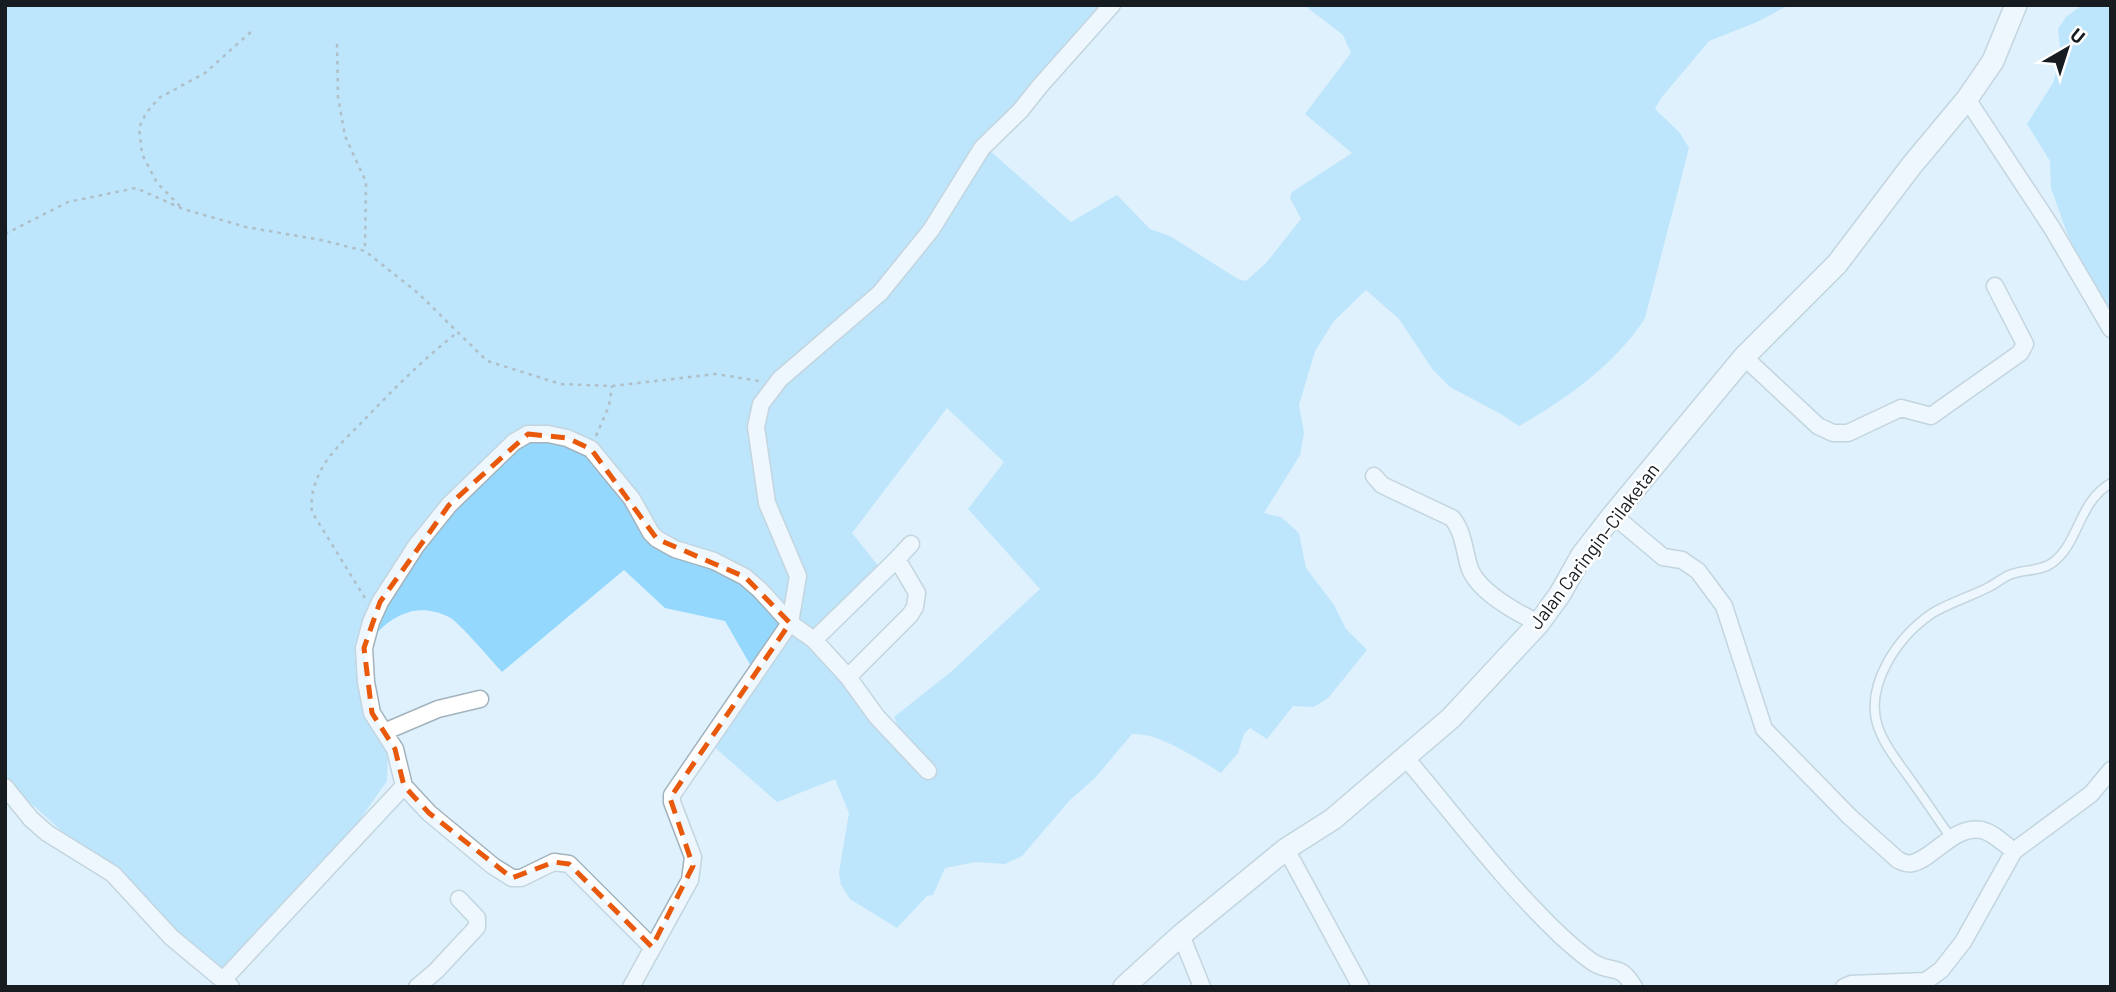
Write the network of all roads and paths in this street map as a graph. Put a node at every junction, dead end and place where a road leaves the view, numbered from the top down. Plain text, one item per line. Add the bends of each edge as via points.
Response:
1 (1112, 5) edge
2 (2016, 5) edge
3 (253, 30) dead end
4 (337, 44) dead end
5 (1967, 99) junction
6 (183, 209) junction
7 (5, 234) edge
8 (365, 251) junction
9 (1995, 286) dead end
10 (2111, 329) edge
11 (458, 332) junction
12 (1744, 357) junction
13 (780, 379) junction
14 (612, 386) junction
15 (591, 449) junction
16 (1374, 476) dead end
17 (2111, 483) edge
18 (1613, 515) junction
19 (911, 544) dead end
20 (897, 558) junction
21 (371, 622) junction
22 (790, 623) junction
23 (1539, 623) junction
24 (814, 640) junction
25 (848, 677) junction
26 (480, 699) dead end
27 (384, 732) junction
28 (1405, 757) junction
29 (928, 771) dead end
30 (2110, 773) edge
31 (404, 786) junction
32 (5, 787) edge
33 (1951, 838) junction
34 (1286, 849) junction
35 (2014, 851) junction
36 (459, 899) dead end
37 (1181, 935) junction
38 (652, 947) junction
39 (228, 983) edge
40 (417, 987) edge
41 (631, 987) edge
42 (1125, 987) edge
43 (1202, 987) edge
44 (1361, 987) edge
45 (1634, 987) edge
46 (1844, 987) edge

1 - 13 street via 982,148 931,230 880,293
2 - 5 street, Jalan Caringin–Cilaketan via 1993,61
3 - 6 path via 205,73 159,97 139,128 142,154 157,183
4 - 8 path via 338,97 345,136 366,182
5 - 10 street via 2052,228
5 - 12 street, Jalan Caringin–Cilaketan via 1837,264
6 - 7 path via 136,188 68,202
6 - 8 path
8 - 11 path
9 - 12 street via 2025,344 2020,353 1931,416 1900,408 1848,433 1833,433 1818,426
11 - 14 path via 487,360 561,384
11 - 21 path via 415,367 344,441 313,487 312,512 367,603
12 - 18 street, Jalan Caringin–Cilaketan
13 - 14 path via 753,382 716,374
13 - 22 street via 761,404 756,427 767,503 798,576
14 - 15 path
15 - 21 street via 548,433 528,434 514,442 449,505 415,546
15 - 22 street via 657,539 745,577
16 - 23 street via 1382,485 1452,517 1471,572 1515,612
17 - 33 lane via 2093,497 2054,561 2008,576 1933,613 1909,632 1882,671 1875,704 1878,726
18 - 23 street, Jalan Caringin–Cilaketan
18 - 33 street via 1663,557 1682,560 1698,571 1724,606 1764,729 1850,817 1906,864
19 - 20 street
20 - 24 street
20 - 25 street via 917,593 915,607
21 - 27 street via 364,648 366,682 372,713
22 - 24 street
22 - 38 street via 673,795 693,866 690,880
23 - 28 street, Jalan Caringin–Cilaketan via 1451,718
24 - 25 street
25 - 29 street via 877,717
26 - 27 street via 438,709
27 - 31 street via 395,749
28 - 34 street, Jalan Caringin–Cilaketan via 1333,819
28 - 45 street via 1537,913 1596,964 1618,969
30 - 35 street via 2091,793
31 - 38 street via 429,813 512,878 554,862 569,864
31 - 39 street
32 - 39 street via 31,819 113,874 171,937
33 - 35 street via 1983,830
34 - 37 street, Jalan Caringin–Cilaketan
34 - 44 street
35 - 46 street via 1963,942 1941,970 1926,981
36 - 40 street via 477,918 477,927
37 - 42 street, Jalan Caringin–Cilaketan
37 - 43 street
38 - 41 street

